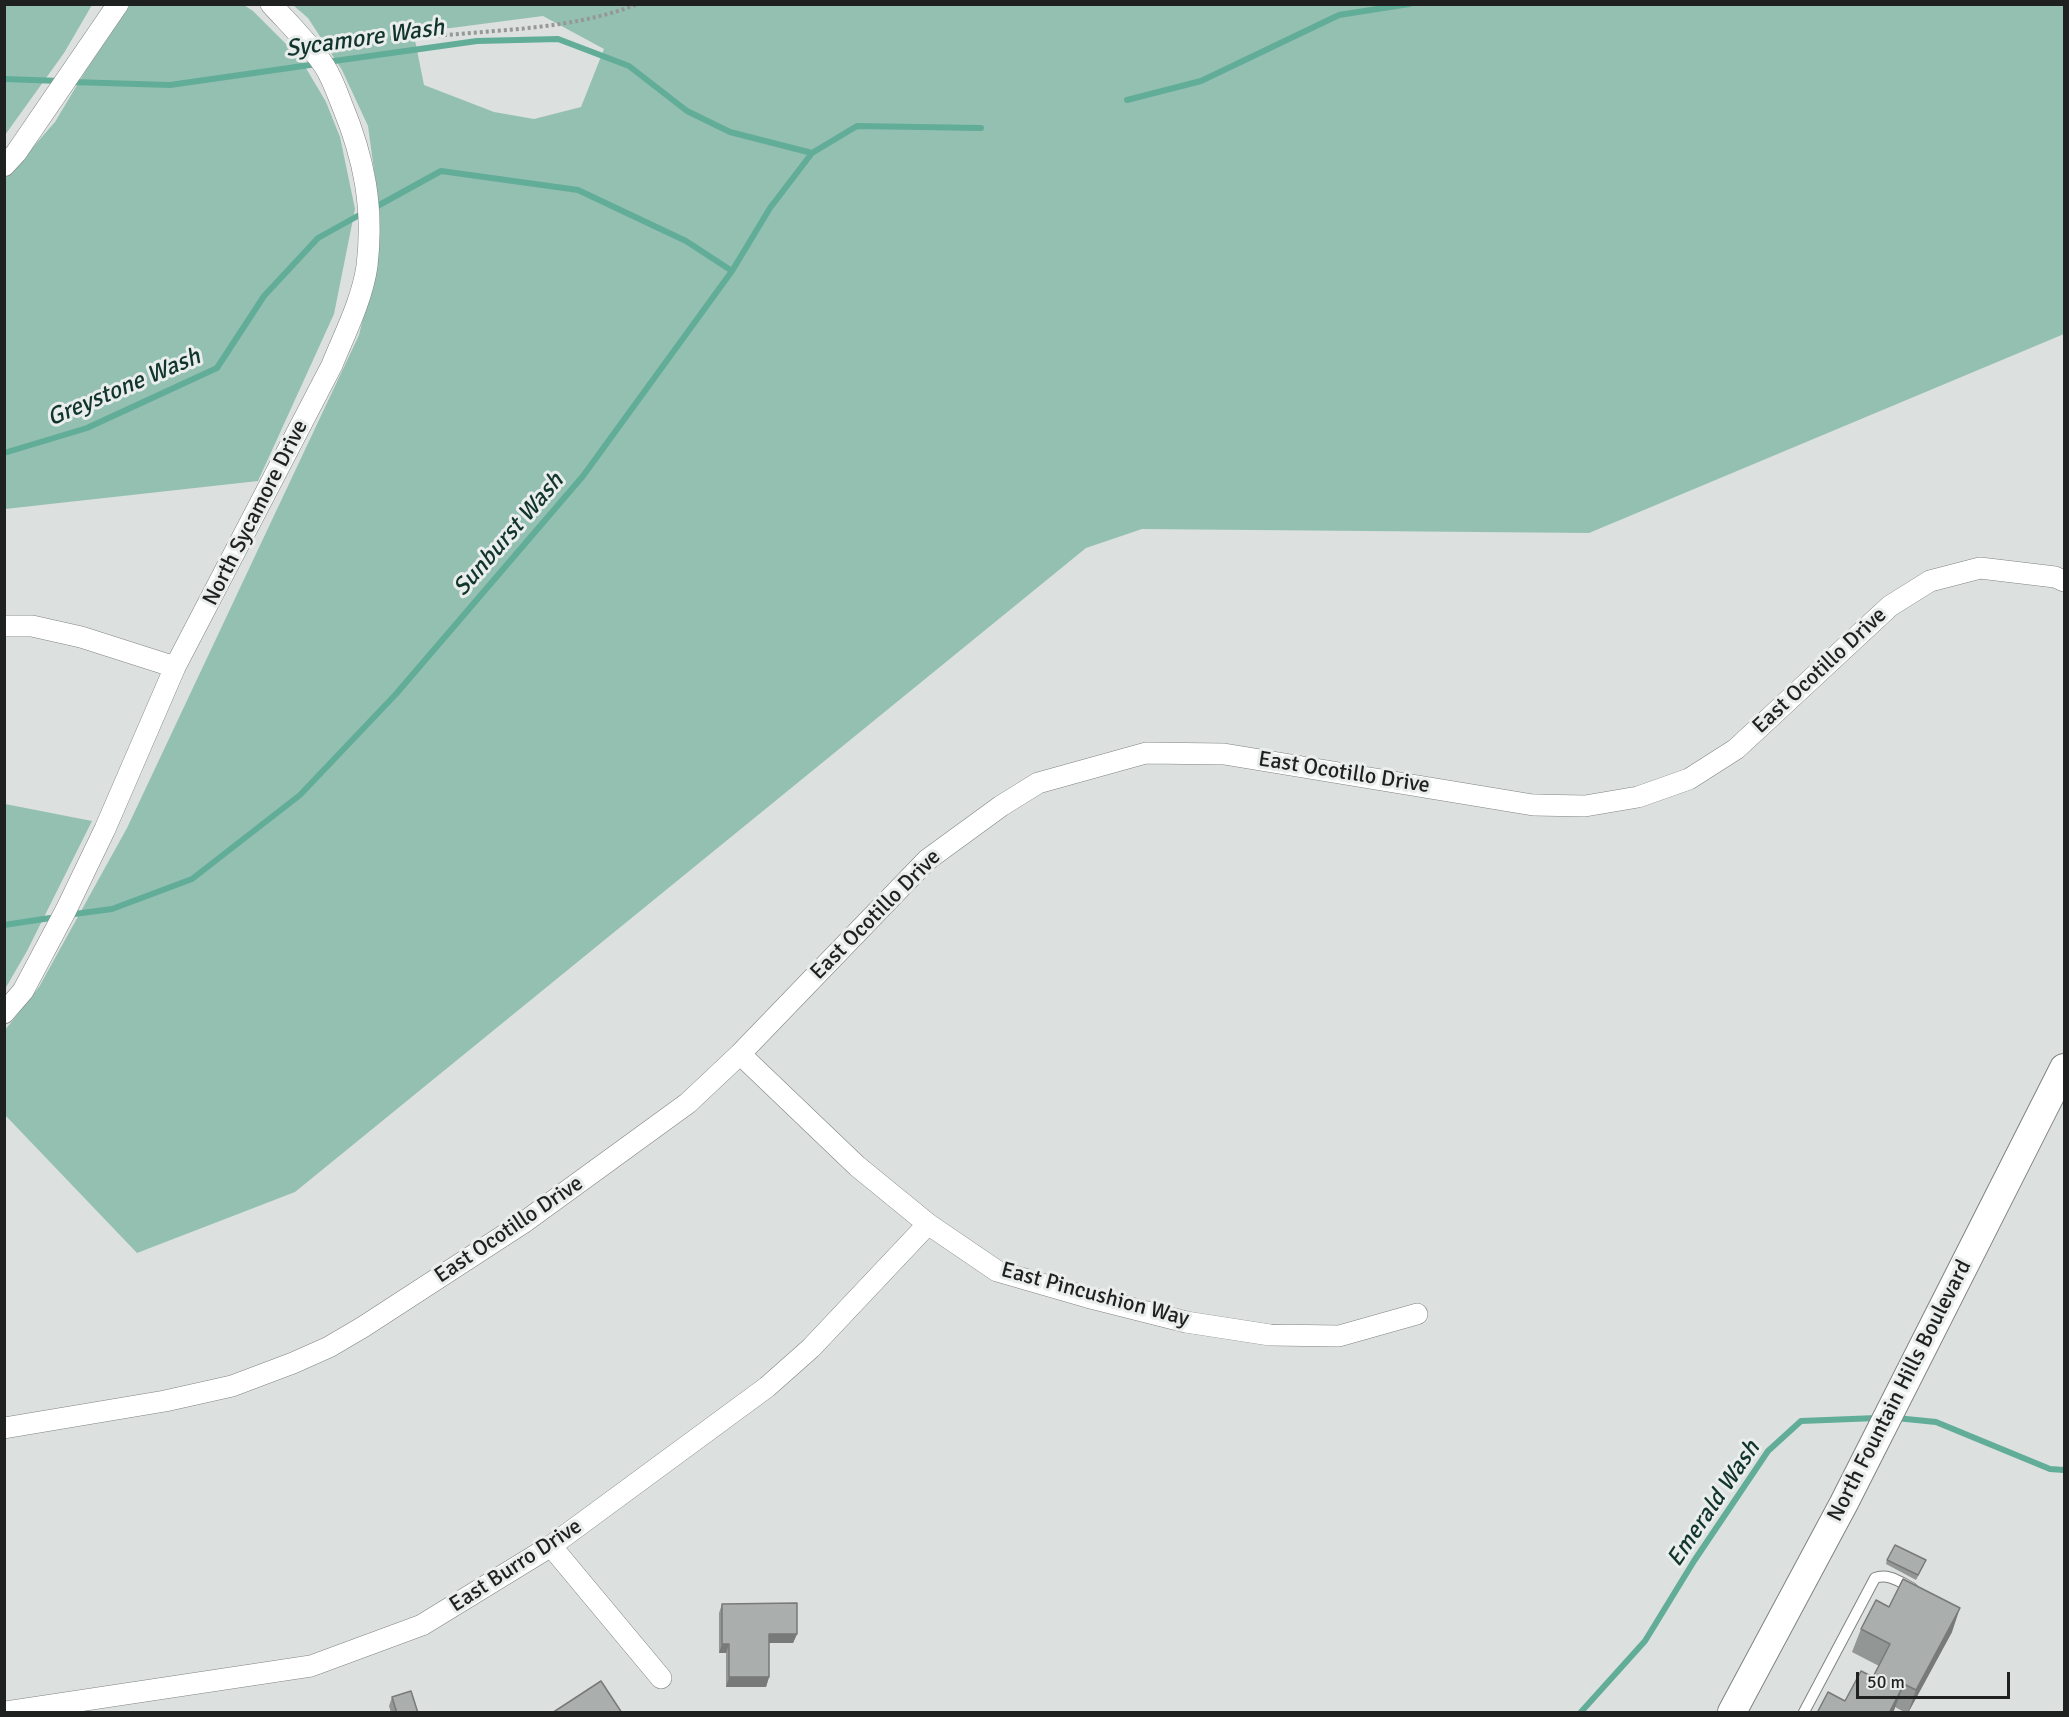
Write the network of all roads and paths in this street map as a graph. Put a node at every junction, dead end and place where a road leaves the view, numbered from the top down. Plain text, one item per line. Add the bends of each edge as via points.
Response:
1 (118, 4) edge
2 (271, 4) edge
3 (638, 4) edge
4 (305, 41) junction
5 (4, 166) edge
6 (2064, 582) edge
7 (4, 626) edge
8 (175, 667) junction
9 (4, 1013) edge
10 (740, 1054) junction
11 (2064, 1068) edge
12 (928, 1224) junction
13 (1417, 1314) dead end
14 (4, 1428) edge
15 (551, 1546) junction
16 (1920, 1592) edge
17 (661, 1678) dead end
18 (6, 1713) edge
19 (1732, 1713) edge
20 (1804, 1713) edge

1 - 5 street
2 - 4 street, North Sycamore Drive
3 - 4 path via 608,15 544,27 428,37
4 - 8 street, North Sycamore Drive via 326,69 356,138 366,180 370,224 366,268 332,365
6 - 10 street, East Ocotillo Drive via 2055,577 1980,568 1929,581 1890,606 1736,749 1689,779 1638,797 1586,806 1533,805 1224,754 1146,753 1038,783 927,860
7 - 8 street via 32,626 81,637
8 - 9 street, North Sycamore Drive via 66,910 23,991
10 - 12 street, East Pincushion Way via 857,1166
10 - 14 street, East Ocotillo Drive via 688,1103 523,1223 329,1347 232,1386
11 - 19 main road, North Fountain Hills Boulevard via 1844,1503
12 - 13 street, East Pincushion Way via 997,1271 1186,1322 1270,1335 1340,1336
12 - 15 street, East Burro Drive via 811,1348 767,1387
15 - 17 street
15 - 18 street, East Burro Drive via 422,1625 311,1666
16 - 20 lane via 1892,1578 1875,1578

